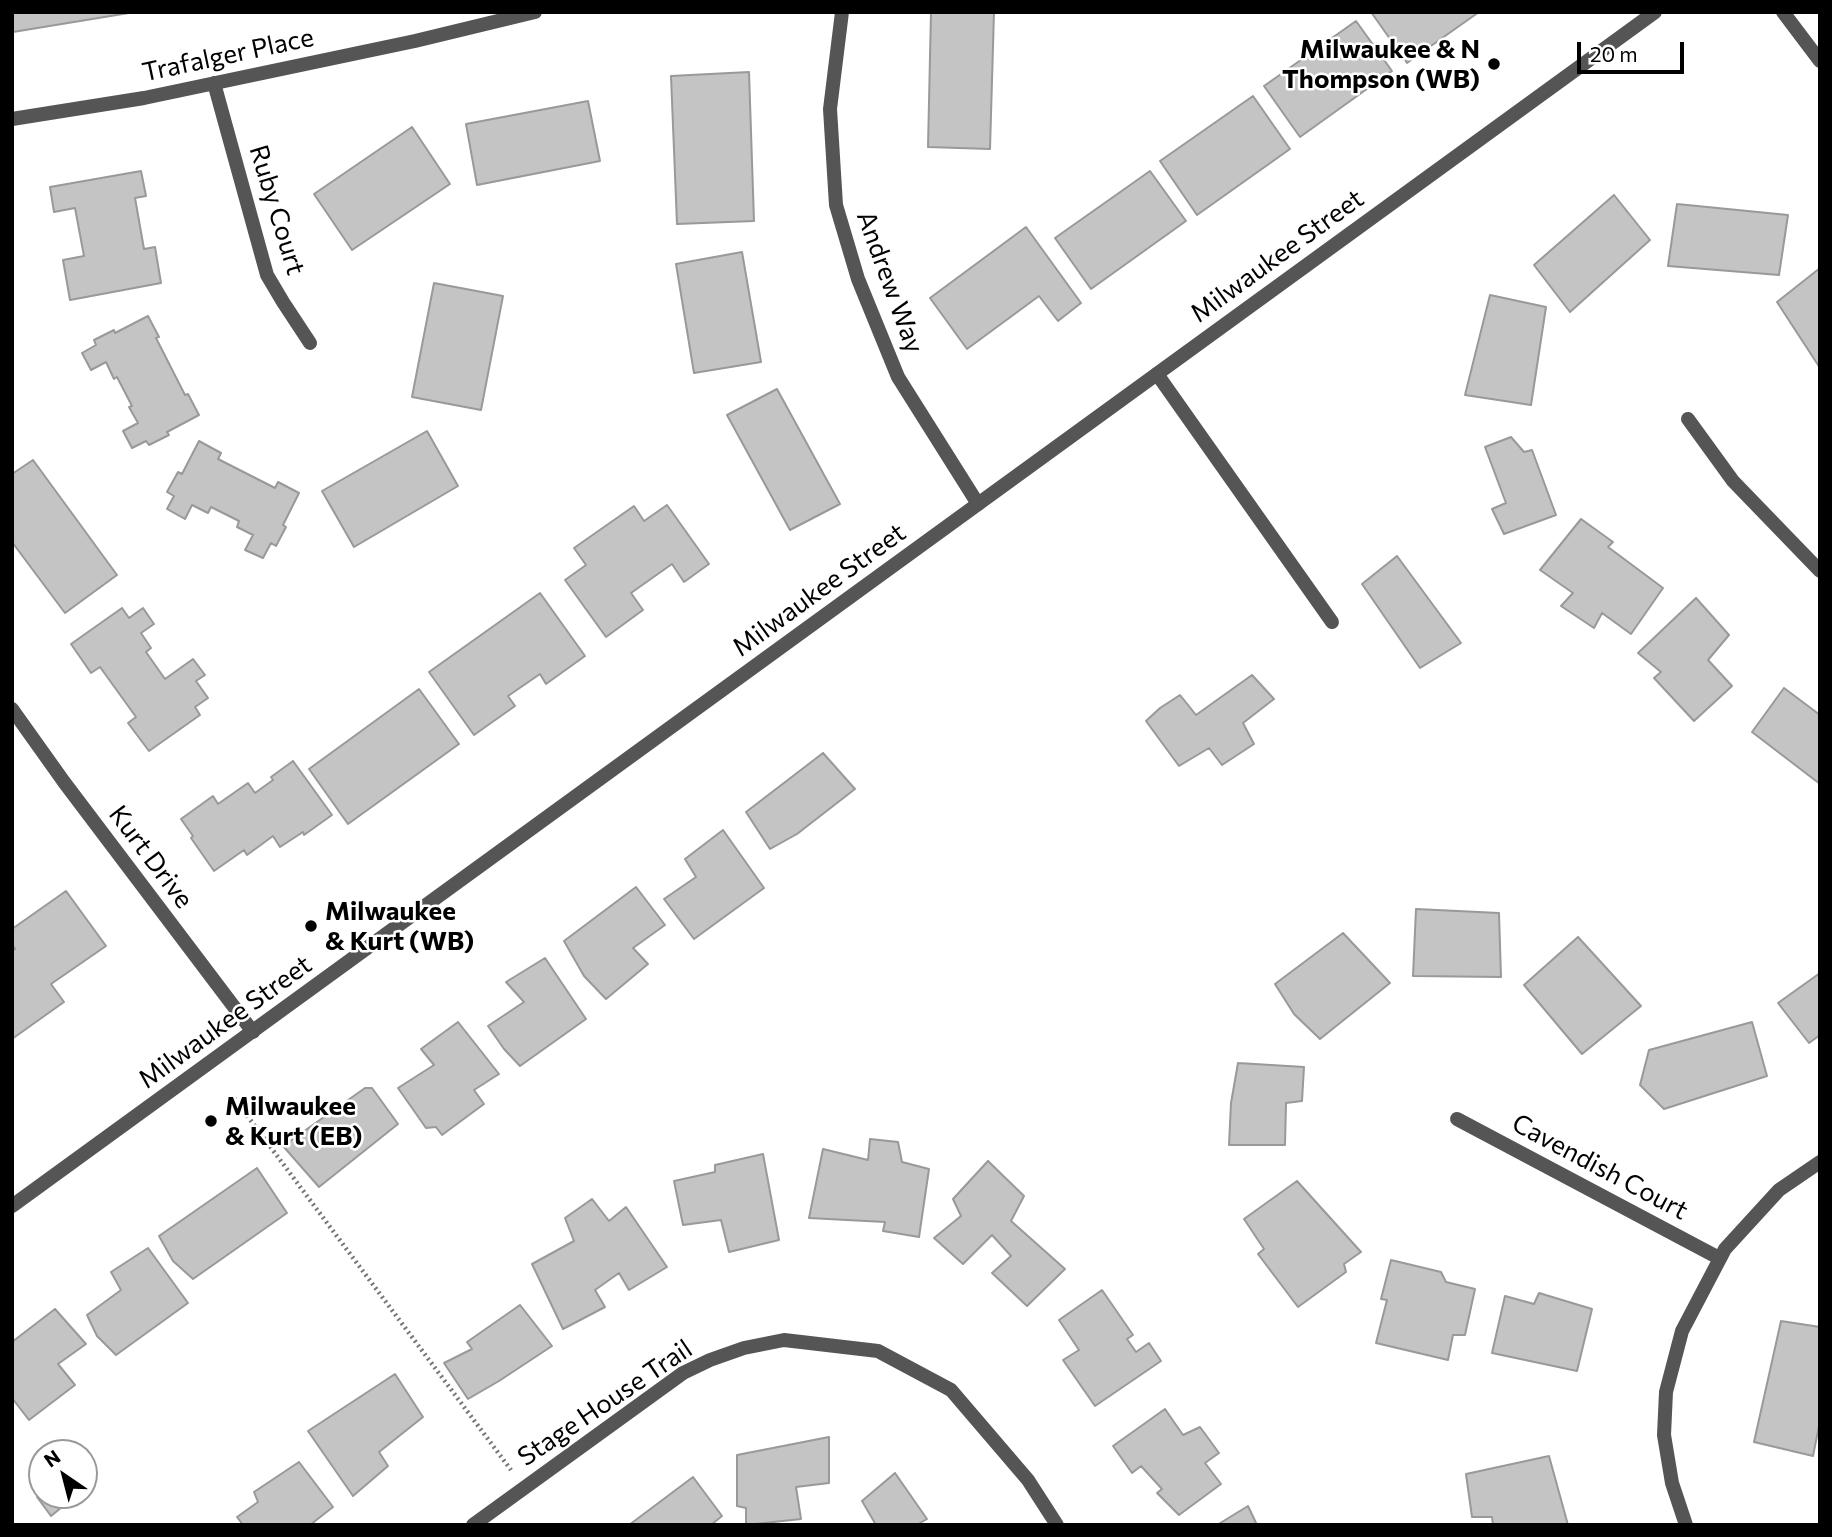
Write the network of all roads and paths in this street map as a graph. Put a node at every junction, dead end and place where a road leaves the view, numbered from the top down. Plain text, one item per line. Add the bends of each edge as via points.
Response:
1 (535, 12) edge
2 (842, 12) edge
3 (1654, 12) edge
4 (1783, 12) edge
5 (1820, 61) edge
6 (214, 83) junction
7 (12, 119) edge
8 (310, 343) dead end
9 (1157, 374) junction
10 (1688, 419) dead end
11 (978, 504) junction
12 (1820, 571) edge
13 (1332, 622) dead end
14 (12, 709) edge
15 (253, 1032) junction
16 (234, 1098) dead end
17 (1457, 1119) dead end
18 (1820, 1162) edge
19 (12, 1206) edge
20 (1719, 1258) junction
21 (524, 1488) junction
22 (473, 1525) edge
23 (1058, 1525) edge
24 (1686, 1525) edge

1 - 6 street, Trafalger Place
2 - 11 street, Andrew Way via 830,109 836,205 858,279 898,377
3 - 9 street, Milwaukee Street
4 - 5 street
6 - 7 street, Trafalger Place
6 - 8 street, Ruby Court via 267,275
9 - 11 street, Milwaukee Street
9 - 13 street
10 - 12 street via 1733,481
11 - 15 street, Milwaukee Street
14 - 15 street, Kurt Drive
15 - 19 street, Milwaukee Street
16 - 21 path
17 - 20 street, Cavendish Court
18 - 20 street via 1779,1190
20 - 24 street via 1682,1331 1666,1392 1664,1435 1672,1483
21 - 22 street, Stage House Trail
21 - 23 street, Stage House Trail via 683,1373 744,1348 784,1340 878,1351 951,1390 1028,1480

